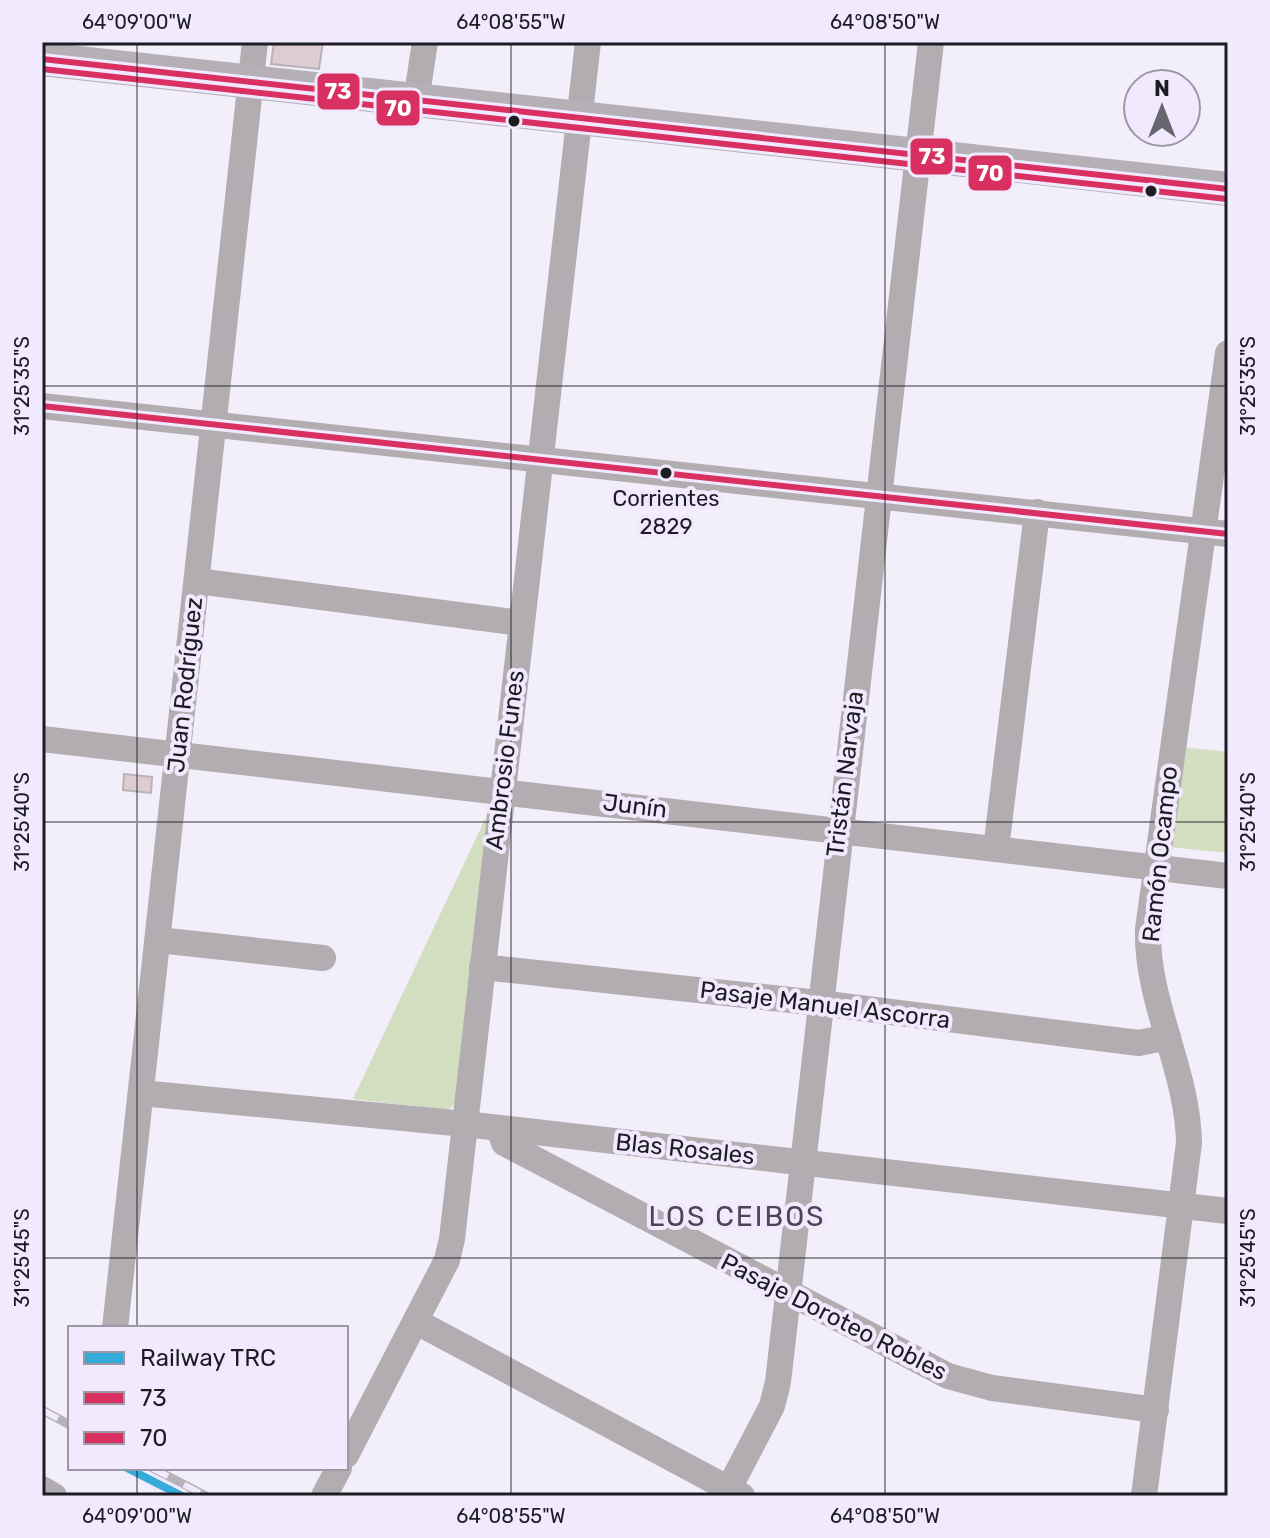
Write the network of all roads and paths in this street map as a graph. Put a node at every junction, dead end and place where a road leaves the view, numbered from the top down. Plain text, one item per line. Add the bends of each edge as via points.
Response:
1 (255, 42) edge
2 (425, 42) edge
3 (588, 42) edge
4 (931, 42) edge
5 (42, 59) edge
6 (251, 83) junction
7 (416, 101) junction
8 (579, 118) junction
9 (917, 155) junction
10 (1228, 189) edge
11 (1228, 353) edge
12 (42, 406) edge
13 (211, 426) junction
14 (542, 461) junction
15 (879, 497) junction
16 (1037, 512) junction
17 (1216, 533) edge
18 (197, 581) junction
19 (521, 623) junction
20 (42, 739) edge
21 (178, 753) junction
22 (502, 791) junction
23 (839, 830) junction
24 (996, 849) junction
25 (1154, 867) junction
26 (1228, 876) edge
27 (158, 940) junction
28 (323, 958) dead end
29 (482, 967) junction
30 (819, 1003) junction
31 (1168, 1037) junction
32 (141, 1093) junction
33 (465, 1124) junction
34 (499, 1129) junction
35 (803, 1162) junction
36 (1183, 1206) junction
37 (1228, 1211) edge
38 (788, 1294) junction
39 (417, 1322) junction
40 (115, 1326) edge
41 (1156, 1410) junction
42 (348, 1451) edge
43 (338, 1470) edge
44 (42, 1489) edge
45 (732, 1494) edge
46 (54, 1496) edge
47 (324, 1496) edge
48 (1144, 1496) edge

1 - 6 street, Juan Rodríguez
2 - 7 street
3 - 8 street, Ambrosio Funes
4 - 9 street, Tristán Narvaja
5 - 6 main road
6 - 7 main road
6 - 13 street, Juan Rodríguez
7 - 8 main road
8 - 9 main road
8 - 14 street, Ambrosio Funes
9 - 10 main road
9 - 15 street, Tristán Narvaja
11 - 17 street, Ramón Ocampo
12 - 13 street
13 - 14 street
13 - 18 street, Juan Rodríguez
14 - 15 street
14 - 19 street, Ambrosio Funes
15 - 16 street
15 - 23 street, Tristán Narvaja
16 - 17 street
16 - 24 street
17 - 25 street, Ramón Ocampo
18 - 19 street
18 - 21 street, Juan Rodríguez
19 - 22 street, Ambrosio Funes
20 - 21 street, Junín
21 - 22 street, Junín
21 - 27 street, Juan Rodríguez
22 - 23 street, Junín
22 - 29 street, Ambrosio Funes
23 - 24 street, Junín
23 - 30 street, Tristán Narvaja
24 - 25 street, Junín
25 - 26 street, Junín
25 - 31 street, Ramón Ocampo via 1148,945
27 - 28 street
27 - 32 street, Juan Rodríguez
29 - 30 street, Pasaje Manuel Ascorra
29 - 33 street, Ambrosio Funes
30 - 31 street, Pasaje Manuel Ascorra via 1139,1043
30 - 35 street, Tristán Narvaja
31 - 36 street, Ramón Ocampo via 1188,1125
32 - 33 street, Blas Rosales
32 - 40 street, Juan Rodríguez
33 - 34 street, Blas Rosales
33 - 39 street, Ambrosio Funes via 447,1260
34 - 35 street, Blas Rosales
34 - 38 street, Pasaje Doroteo Robles via 504,1143
35 - 36 street, Blas Rosales
35 - 38 street, Tristán Narvaja
36 - 37 street, Blas Rosales
36 - 41 street, Ramón Ocampo
38 - 41 street, Pasaje Doroteo Robles via 968,1383
38 - 45 street, Tristán Narvaja via 772,1406
39 - 42 street, Ambrosio Funes
39 - 45 street
41 - 48 street, Ramón Ocampo
43 - 47 street
44 - 46 street

